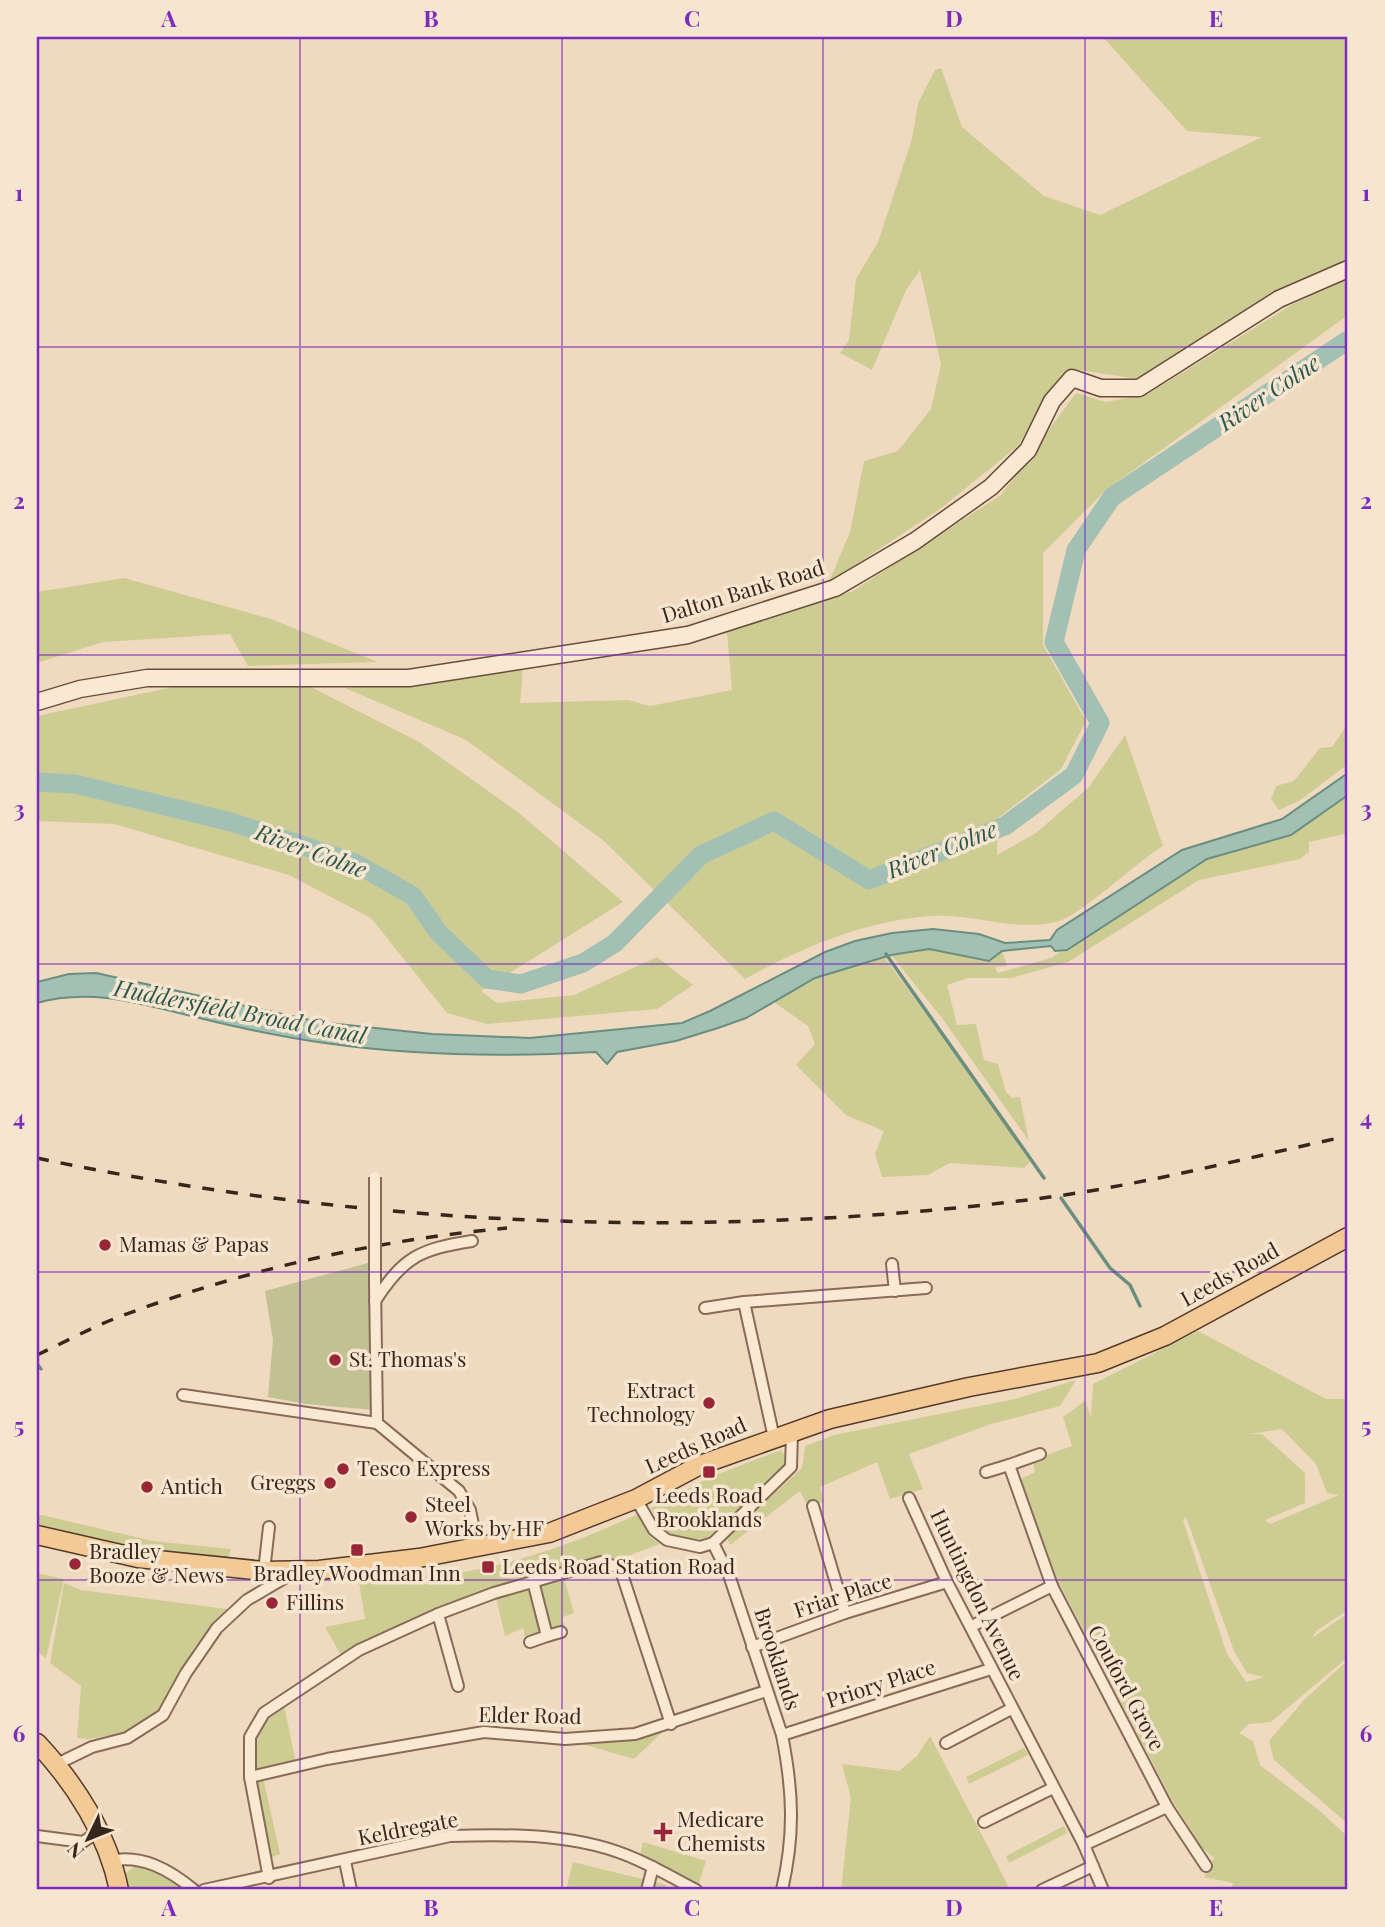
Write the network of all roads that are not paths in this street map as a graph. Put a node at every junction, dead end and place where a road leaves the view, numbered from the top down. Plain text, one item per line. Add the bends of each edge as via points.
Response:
1 (1348, 269) edge
2 (37, 702) edge
3 (375, 1177) dead end
4 (1348, 1237) edge
5 (472, 1241) dead end
6 (892, 1264) dead end
7 (926, 1287) dead end
8 (895, 1291) junction
9 (375, 1301) junction
10 (744, 1302) junction
11 (705, 1308) dead end
12 (183, 1395) dead end
13 (377, 1423) junction
14 (792, 1432) junction
15 (774, 1438) junction
16 (1041, 1454) dead end
17 (1009, 1465) junction
18 (986, 1472) dead end
19 (909, 1498) dead end
20 (636, 1499) junction
21 (813, 1506) dead end
22 (832, 1519) dead end
23 (819, 1525) junction
24 (268, 1527) dead end
25 (37, 1535) edge
26 (713, 1543) junction
27 (478, 1549) junction
28 (295, 1571) junction
29 (264, 1572) junction
30 (533, 1581) junction
31 (947, 1582) junction
32 (1052, 1586) junction
33 (845, 1613) junction
34 (438, 1614) junction
35 (972, 1626) junction
36 (561, 1632) dead end
37 (547, 1636) junction
38 (530, 1642) dead end
39 (752, 1647) junction
40 (991, 1669) junction
41 (458, 1686) dead end
42 (765, 1691) junction
43 (1011, 1709) junction
44 (671, 1724) junction
45 (782, 1735) junction
46 (946, 1743) dead end
47 (37, 1744) edge
48 (57, 1764) junction
49 (250, 1777) junction
50 (1053, 1788) junction
51 (1167, 1807) junction
52 (984, 1822) dead end
53 (99, 1831) junction
54 (37, 1836) edge
55 (1084, 1845) junction
56 (110, 1861) junction
57 (345, 1861) junction
58 (1093, 1866) junction
59 (1206, 1866) dead end
60 (653, 1867) junction
61 (269, 1878) junction
62 (119, 1890) edge
63 (194, 1890) edge
64 (204, 1890) edge
65 (351, 1890) edge
66 (647, 1890) edge
67 (696, 1890) edge
68 (782, 1890) edge
69 (1042, 1890) edge
70 (1103, 1890) edge

1 - 2 street, Dalton Bank Road via 1279,299 1139,388 1101,388 1072,378 1052,401 1028,450 990,487 915,541 835,588 678,636 409,678 147,678 80,689
3 - 9 street, bridge
4 - 14 main road, Leeds Road via 1165,1336 1098,1363 957,1390
5 - 9 street via 435,1247 412,1258 393,1273
6 - 8 street
7 - 8 street
8 - 10 street
9 - 13 street
10 - 11 street
10 - 15 street
12 - 13 street
13 - 27 street via 459,1491 470,1510
14 - 15 main road, Leeds Road
14 - 26 street via 791,1467
15 - 20 main road, Leeds Road via 700,1465
16 - 17 street
17 - 18 street
17 - 32 street, Couford Grove
19 - 31 street, Huntingdon Avenue
20 - 26 street via 654,1530 667,1540 687,1546
20 - 27 main road, Leeds Road via 549,1533
21 - 23 street
22 - 23 street
23 - 33 street
24 - 29 street
25 - 29 main road, Leeds Road via 138,1558
26 - 39 street, Brooklands via 729,1575
27 - 28 main road, Leeds Road
28 - 29 main road, Leeds Road
28 - 48 street via 247,1600 218,1628 163,1715 127,1738 92,1747
30 - 34 street
30 - 37 street
30 - 44 street via 601,1562 620,1568
31 - 33 street, Friar Place
31 - 35 street, Huntingdon Avenue
32 - 35 street
32 - 51 street, Couford Grove
33 - 39 street, Friar Place
34 - 41 street
34 - 49 street via 359,1650 264,1713 250,1737
35 - 40 street, Huntingdon Avenue
36 - 37 street
37 - 38 street
39 - 42 street, Brooklands
40 - 43 street, Huntingdon Avenue
40 - 45 street, Priory Place
42 - 44 street, Elder Road
42 - 45 street, Brooklands
43 - 46 street, Huntingdon Avenue
43 - 50 street, Huntingdon Avenue
44 - 49 street, Elder Road via 635,1734 565,1739 484,1732
45 - 68 street, Brooklands via 793,1794
47 - 48 main road
48 - 53 main road
49 - 61 street
50 - 52 street
50 - 55 street, Huntingdon Avenue
51 - 55 street
51 - 59 street, Couford Grove
53 - 54 street via 83,1842
53 - 56 main road
55 - 58 street, Huntingdon Avenue
56 - 62 main road
56 - 63 street via 128,1857 149,1862
57 - 60 street, Keldregate via 450,1836 491,1835 571,1841
57 - 61 street, Keldregate
57 - 65 street
58 - 69 street
58 - 70 street, Huntingdon Avenue
60 - 66 street
60 - 67 street, Keldregate
61 - 64 street, Keldregate

